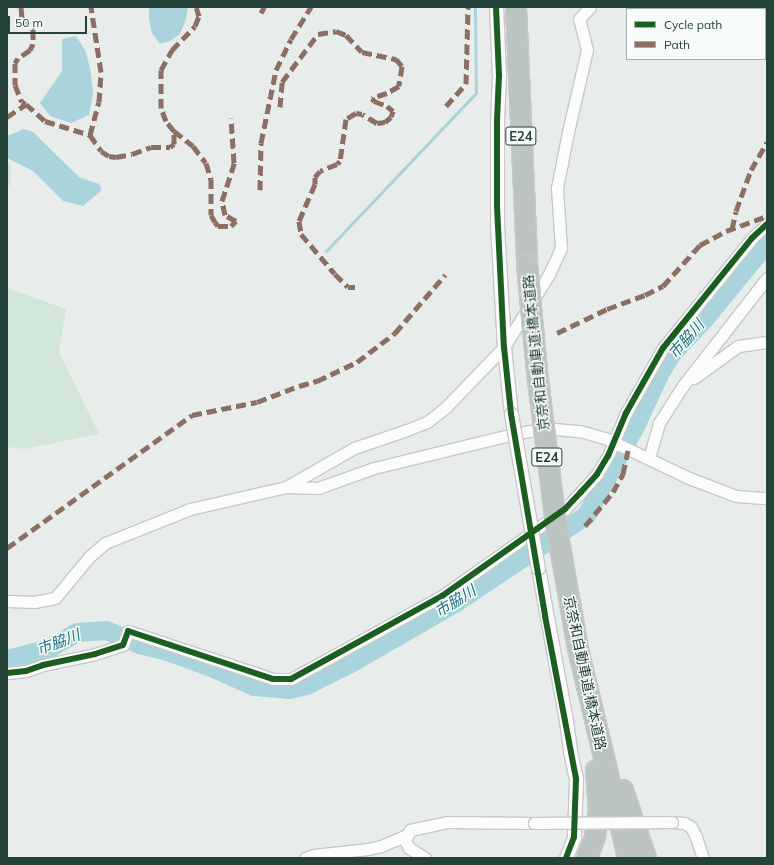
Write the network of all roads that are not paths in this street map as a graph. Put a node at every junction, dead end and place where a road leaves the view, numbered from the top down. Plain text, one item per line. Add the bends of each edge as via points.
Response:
1 (496, 7) edge
2 (516, 7) edge
3 (590, 7) edge
4 (767, 224) edge
5 (767, 278) edge
6 (767, 342) edge
7 (504, 347) junction
8 (682, 386) junction
9 (614, 442) junction
10 (649, 458) junction
11 (286, 487) junction
12 (767, 498) edge
13 (7, 601) edge
14 (7, 673) edge
15 (585, 678) junction
16 (595, 723) junction
17 (405, 836) junction
18 (305, 858) edge
19 (425, 858) edge
20 (566, 858) edge
21 (587, 858) edge
22 (628, 858) edge
23 (646, 858) edge
24 (703, 858) edge

1 - 7 street via 499,75 497,212
2 - 15 highway, 京奈和自動車道;橋本道路 / E24, bridge via 527,264 537,372 556,524
3 - 7 street via 579,19 587,50 558,188 561,248 549,274
4 - 9 street via 752,238 663,348 626,412
5 - 8 street
6 - 8 street via 738,346
7 - 11 street via 446,407 427,422 354,448
7 - 20 street, bridge via 511,414 576,779 574,837
8 - 10 street via 659,423
9 - 10 street
9 - 11 street via 580,431 529,431 374,468 318,488
9 - 14 street via 597,474 565,509 442,596 291,679 273,679 128,631 123,645 26,671
10 - 12 street via 689,478 736,496
11 - 13 street via 190,509 142,526 97,549 55,598 34,602
15 - 16 highway, 京奈和自動車道;橋本道路 / E24
15 - 23 highway
16 - 21 highway via 591,746 598,781 599,810 595,837
16 - 22 highway, 京奈和自動車道;橋本道路 / E24
17 - 18 street via 368,849
17 - 19 street via 409,848
17 - 24 street, bridge via 415,828 448,822 672,822 684,823 691,827

